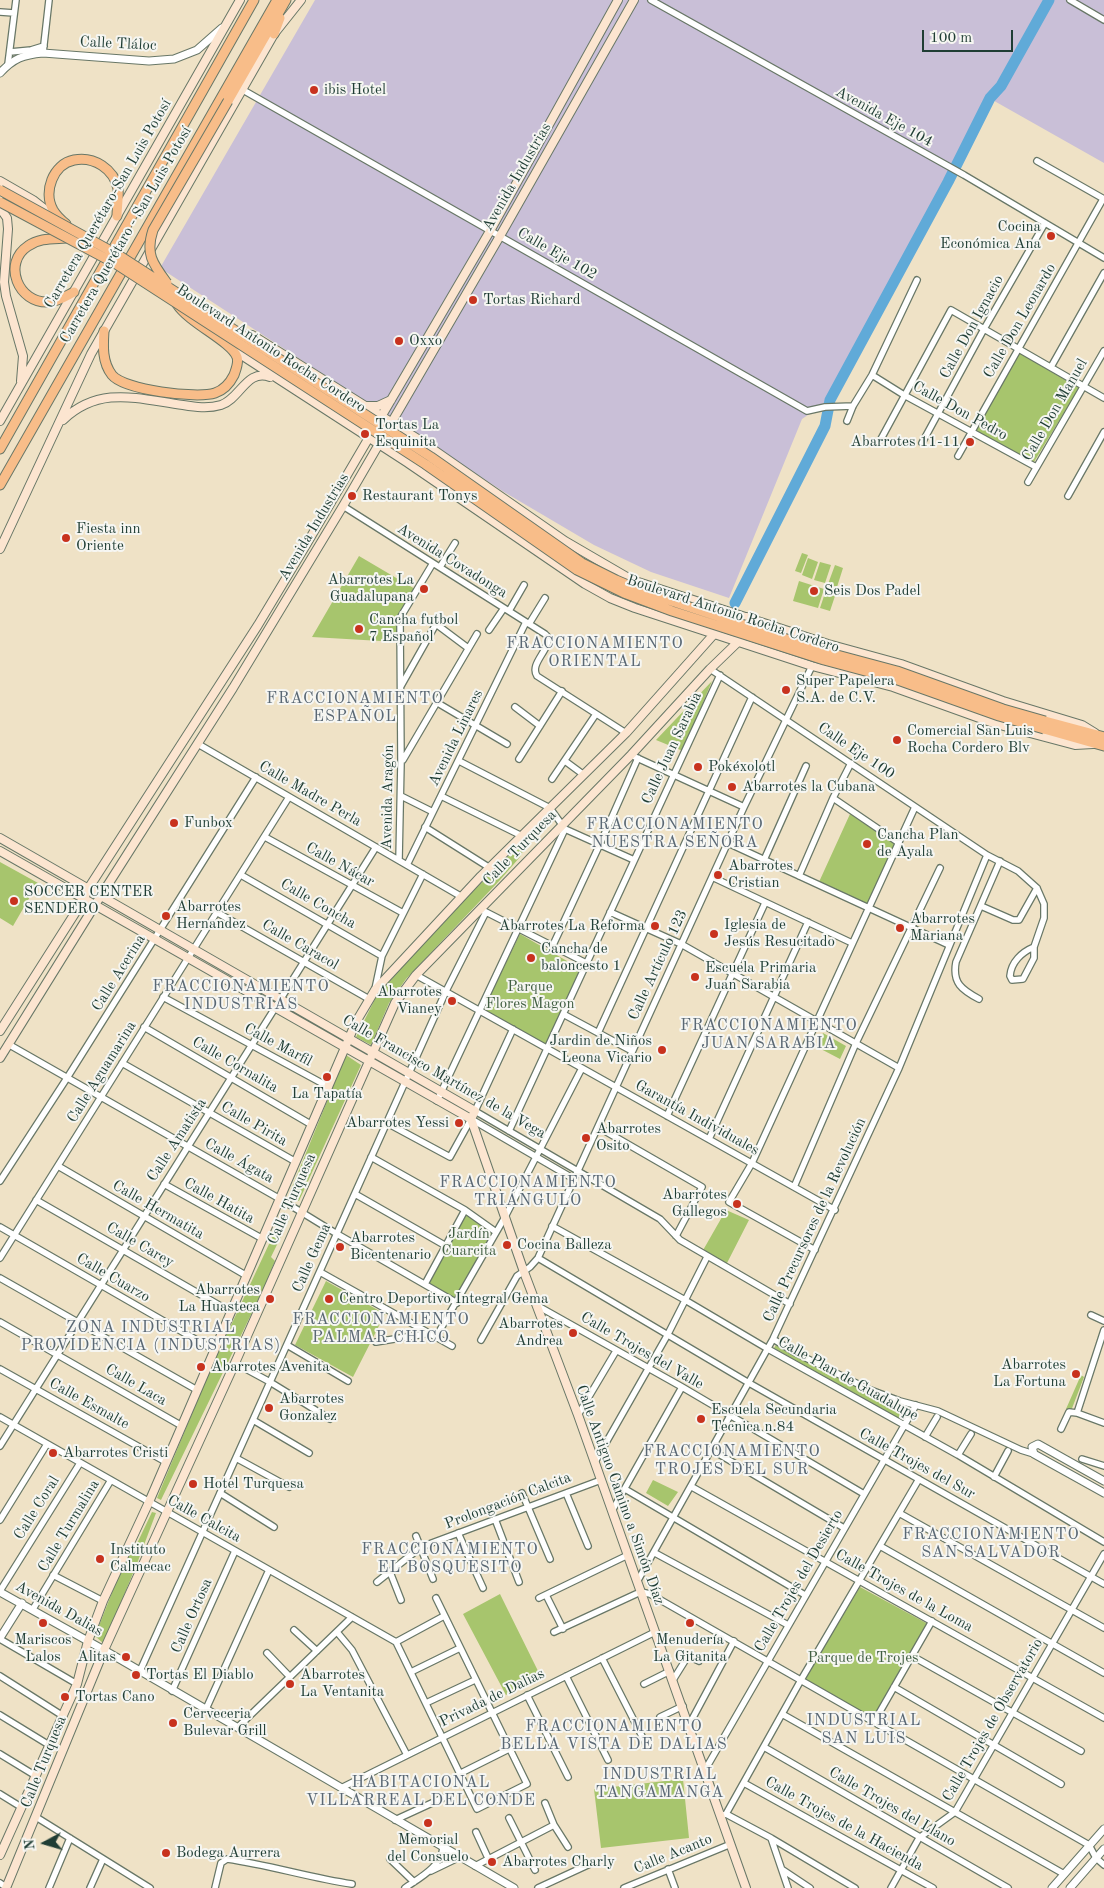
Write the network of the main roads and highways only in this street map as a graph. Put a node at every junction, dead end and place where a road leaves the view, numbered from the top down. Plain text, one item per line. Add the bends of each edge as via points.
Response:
1 (240, 0) edge
2 (254, 0) edge
3 (277, 0) edge
4 (286, 0) edge
5 (301, 0) edge
6 (618, 0) edge
7 (634, 0) edge
8 (274, 34) junction
9 (0, 181) edge
10 (0, 190) edge
11 (0, 202) edge
12 (0, 208) edge
13 (117, 216) junction
14 (71, 230) junction
15 (66, 238) junction
16 (171, 289) junction
17 (74, 292) junction
18 (177, 304) junction
19 (104, 331) junction
20 (240, 334) junction
21 (230, 348) junction
22 (284, 383) junction
23 (20, 386) junction
24 (395, 394) junction
25 (360, 404) junction
26 (401, 406) junction
27 (382, 417) junction
28 (0, 421) edge
29 (60, 423) junction
30 (391, 423) junction
31 (349, 426) junction
32 (406, 432) junction
33 (369, 438) junction
34 (421, 441) junction
35 (378, 444) junction
36 (0, 450) edge
37 (393, 453) junction
38 (358, 457) junction
39 (370, 459) junction
40 (408, 463) junction
41 (0, 485) edge
42 (0, 549) edge
43 (698, 602) junction
44 (724, 610) junction
45 (747, 617) junction
46 (690, 625) junction
47 (258, 626) junction
48 (774, 626) junction
49 (267, 631) junction
50 (715, 633) junction
51 (739, 641) junction
52 (766, 651) junction
53 (223, 680) junction
54 (233, 688) junction
55 (210, 700) junction
56 (213, 720) junction
57 (195, 723) junction
58 (1045, 725) junction
59 (1101, 741) edge
60 (198, 744) junction
61 (148, 796) junction
62 (155, 811) junction
63 (0, 838) edge
64 (0, 851) edge
65 (48, 866) junction
66 (43, 875) junction
67 (88, 889) junction
68 (100, 897) junction
69 (84, 899) junction
70 (95, 905) junction
71 (0, 1031) edge
72 (349, 1038) junction
73 (345, 1048) junction
74 (370, 1057) junction
75 (0, 1058) edge
76 (470, 1120) junction
77 (3, 1840) edge
78 (0, 1855) edge
79 (6, 1888) edge
80 (746, 1888) edge

1 - 13 main road, Carretera Querétaro-San Luis Potosí
2 - 36 highway, Carretera Querétaro - San Luis Potosí
3 - 41 highway, Carretera Querétaro - San Luis Potosí
4 - 8 highway
4 - 16 highway, bridge via 153,230 150,258
5 - 8 main road
6 - 24 main road, Avenida Industrias
7 - 26 main road, Avenida Industrias
8 - 19 main road
9 - 14 main road via 33,200
10 - 14 highway, Boulevard Antonio Rocha Cordero, bridge
11 - 15 highway, Boulevard Antonio Rocha Cordero, bridge
12 - 23 main road via 7,218 8,229 6,296 23,356
13 - 14 highway, bridge via 118,188 112,175 104,166 92,161 74,160 57,170 49,192 52,209
13 - 17 main road, Carretera Querétaro-San Luis Potosí
14 - 16 highway, Boulevard Antonio Rocha Cordero, bridge via 120,256
15 - 17 highway via 38,241 29,246 17,260 14,271 16,282 30,297 49,302
15 - 18 highway, Boulevard Antonio Rocha Cordero, bridge via 116,264
16 - 20 highway, Boulevard Antonio Rocha Cordero, bridge
17 - 23 main road, Carretera Querétaro-San Luis Potosí
18 - 21 highway via 182,313
18 - 58 highway, Boulevard Antonio Rocha Cordero, bridge via 425,464 577,570 611,588 824,660 896,679 999,716
19 - 21 highway via 105,363 112,376 134,387 187,394 216,393 226,387 238,366 237,356
19 - 29 main road
20 - 25 main road, Boulevard Antonio Rocha Cordero via 252,335
20 - 58 highway, Boulevard Antonio Rocha Cordero, bridge via 431,457 582,562 616,580 826,652 897,671
21 - 22 main road, Boulevard Antonio Rocha Cordero
22 - 29 main road via 263,375 254,376 234,398 222,405 209,407 122,397 98,399 76,409
22 - 31 main road, Boulevard Antonio Rocha Cordero
23 - 28 main road, Carretera Querétaro-San Luis Potosí
24 - 25 main road via 378,406
24 - 27 main road, Avenida Industrias
25 - 27 main road, Boulevard Antonio Rocha Cordero
25 - 31 main road via 366,412 365,420 360,425
26 - 30 main road, Avenida Industrias
26 - 32 main road via 399,422
27 - 30 main road, Boulevard Antonio Rocha Cordero
27 - 33 main road, Avenida Industrias
29 - 42 main road
30 - 32 main road, Boulevard Antonio Rocha Cordero
30 - 35 main road, Avenida Industrias
31 - 33 main road, Boulevard Antonio Rocha Cordero
31 - 38 main road via 361,440
32 - 34 main road, Boulevard Antonio Rocha Cordero
33 - 35 main road, Boulevard Antonio Rocha Cordero
33 - 38 main road, Avenida Industrias
34 - 40 main road via 409,440 401,446 401,455
34 - 43 main road, Boulevard Antonio Rocha Cordero via 586,554 632,580
35 - 37 main road, Boulevard Antonio Rocha Cordero
35 - 39 main road, Avenida Industrias
37 - 39 main road
37 - 40 main road, Boulevard Antonio Rocha Cordero
38 - 47 main road, Avenida Industrias
39 - 49 main road, Avenida Industrias
40 - 46 main road, Boulevard Antonio Rocha Cordero via 585,584 622,603
43 - 44 main road, Boulevard Antonio Rocha Cordero
43 - 46 main road via 705,609 705,617 700,623
44 - 45 main road, Boulevard Antonio Rocha Cordero
44 - 50 main road, Calle Turquesa
45 - 48 main road, Boulevard Antonio Rocha Cordero
45 - 51 main road, Calle Turquesa
46 - 50 main road, Boulevard Antonio Rocha Cordero
47 - 49 main road
47 - 53 main road, Avenida Industrias
48 - 52 main road via 765,626 758,635 760,646
48 - 59 main road, Boulevard Antonio Rocha Cordero via 901,664 1082,725
49 - 54 main road, Avenida Industrias
50 - 51 main road, Boulevard Antonio Rocha Cordero
50 - 72 main road, Calle Turquesa via 626,733 490,868 375,990
51 - 52 main road, Boulevard Antonio Rocha Cordero
51 - 74 main road, Calle Turquesa via 710,668 635,756 416,975 395,1003
52 - 59 main road, Boulevard Antonio Rocha Cordero via 893,687 996,724 1075,745
53 - 54 main road
53 - 55 main road, Avenida Industrias
54 - 56 main road, Avenida Industrias
55 - 56 main road
55 - 57 main road, Avenida Industrias
56 - 60 main road, Avenida Industrias
57 - 60 main road via 192,731
57 - 61 main road, Avenida Industrias
58 - 59 highway, Boulevard Antonio Rocha Cordero
60 - 62 main road, Avenida Industrias
61 - 62 main road via 155,803
61 - 67 main road, Avenida Industrias
62 - 68 main road, Avenida Industrias
63 - 65 main road, Calle Francisco Martínez de la Vega
64 - 66 main road, Calle Francisco Martínez de la Vega
65 - 66 main road
65 - 67 main road, Calle Francisco Martínez de la Vega
66 - 69 main road, Calle Francisco Martínez de la Vega
67 - 68 main road, Calle Francisco Martínez de la Vega
67 - 69 main road, Avenida Industrias
68 - 70 main road, Avenida Industrias
68 - 72 main road, Calle Francisco Martínez de la Vega
69 - 70 main road, Calle Francisco Martínez de la Vega
69 - 71 main road, Avenida Industrias
70 - 73 main road, Calle Francisco Martínez de la Vega
70 - 75 main road, Avenida Industrias
72 - 73 main road, Calle Turquesa
72 - 74 main road, Calle Francisco Martínez de la Vega
73 - 74 main road, Calle Francisco Martínez de la Vega
73 - 77 main road, Calle Turquesa via 103,1601 77,1684
74 - 76 main road, Calle Francisco Martínez de la Vega
74 - 76 main road, Calle Francisco Martínez de la Vega via 475,1111
74 - 79 main road, Calle Turquesa via 104,1650
76 - 80 main road, Calle Antiguo Camino a Simón Díaz via 724,1815
77 - 78 main road, Calle Turquesa

